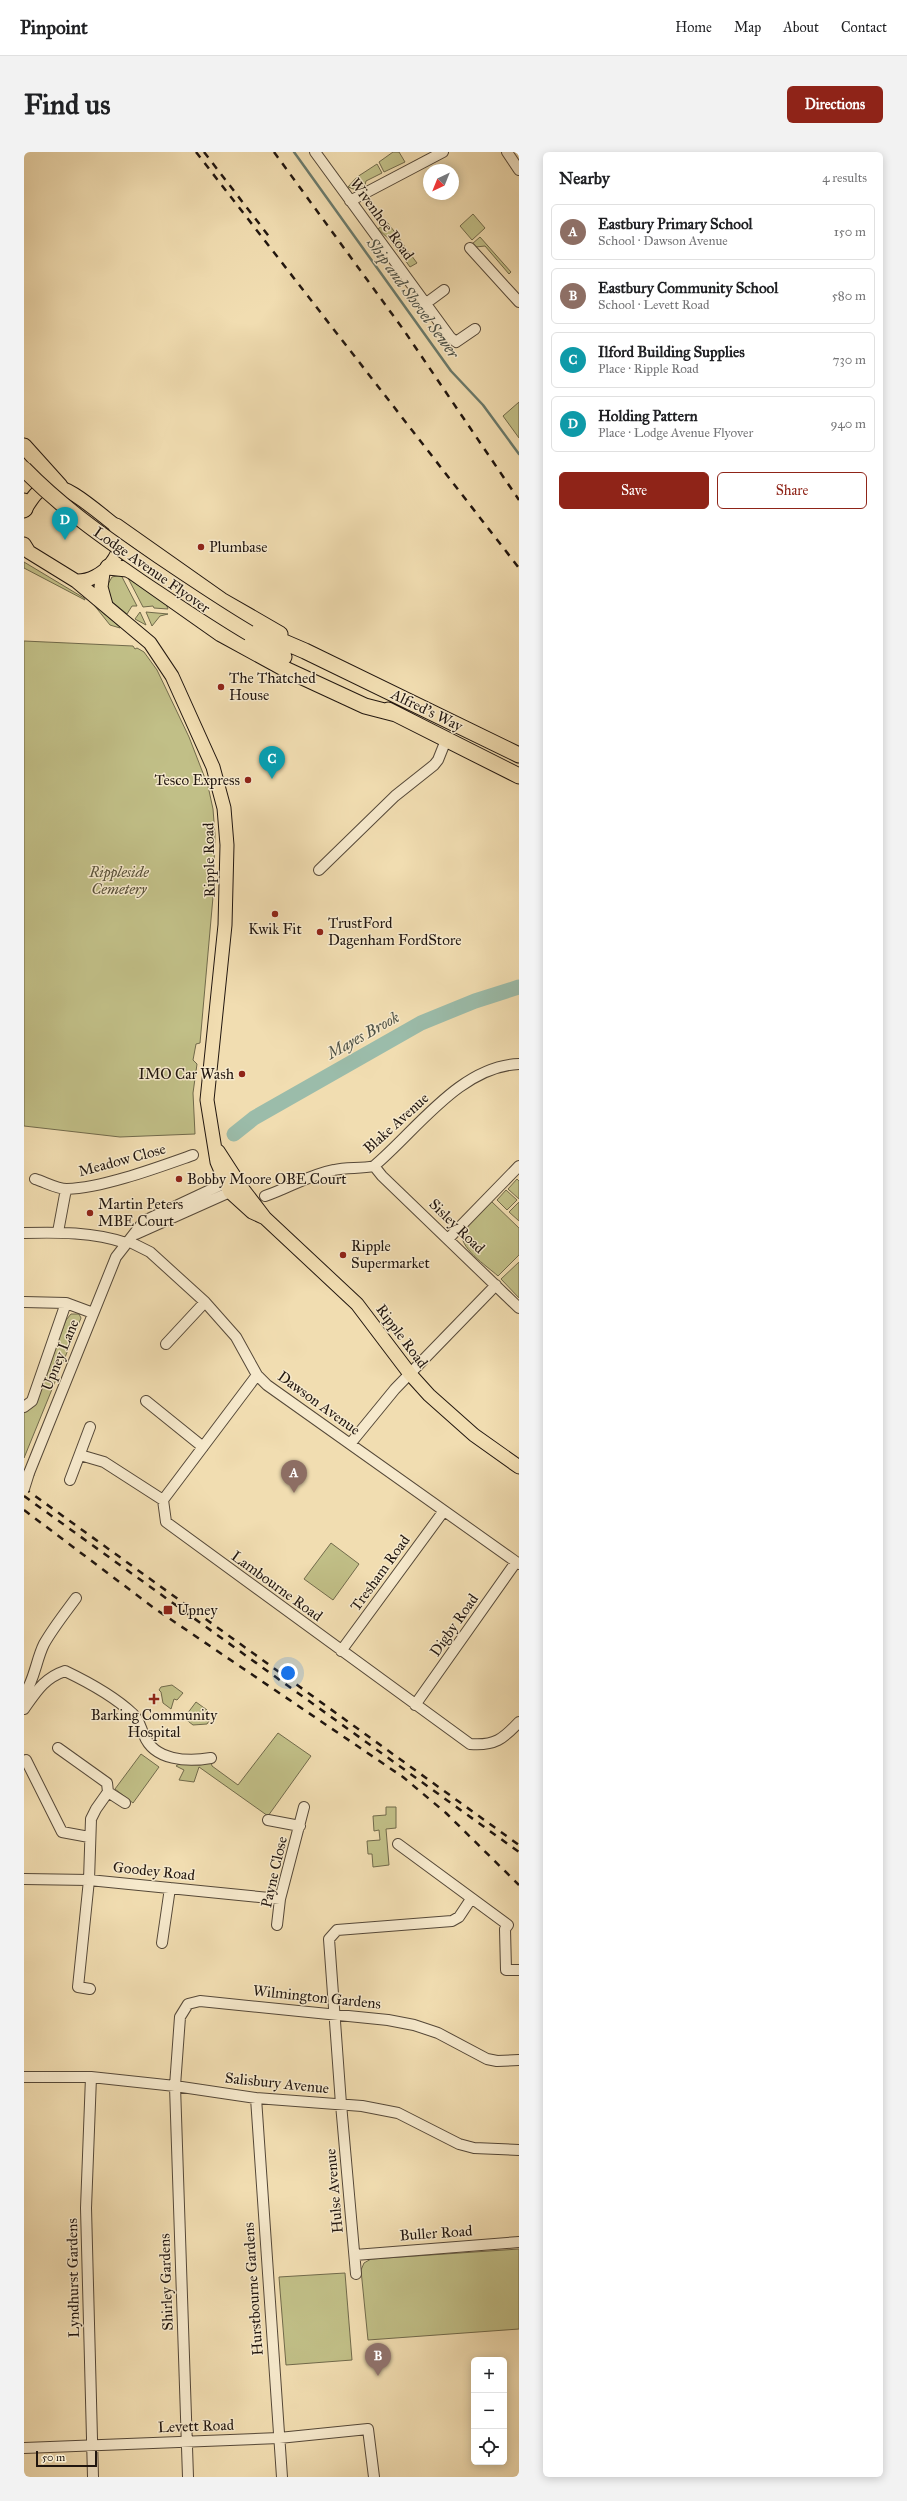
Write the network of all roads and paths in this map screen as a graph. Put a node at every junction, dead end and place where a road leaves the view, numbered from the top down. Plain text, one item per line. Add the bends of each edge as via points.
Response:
1 (316, 152) edge
2 (507, 152) edge
3 (439, 153) edge
4 (519, 170) edge
5 (350, 201) junction
6 (470, 248) dead end
7 (444, 290) dead end
8 (519, 302) edge
9 (425, 304) junction
10 (474, 329) dead end
11 (24, 446) edge
12 (24, 469) edge
13 (60, 486) junction
14 (24, 507) edge
15 (116, 526) junction
16 (26, 549) edge
17 (106, 570) junction
18 (76, 581) junction
19 (106, 605) junction
20 (249, 633) junction
21 (335, 665) junction
22 (396, 714) junction
23 (446, 740) junction
24 (519, 755) edge
25 (519, 776) edge
26 (319, 870) dead end
27 (519, 1064) edge
28 (193, 1155) dead end
29 (374, 1166) junction
30 (519, 1166) edge
31 (35, 1179) dead end
32 (232, 1184) junction
33 (66, 1189) junction
34 (265, 1196) dead end
35 (58, 1232) junction
36 (24, 1233) edge
37 (449, 1238) junction
38 (129, 1241) junction
39 (496, 1285) junction
40 (24, 1302) edge
41 (205, 1302) junction
42 (66, 1304) junction
43 (519, 1308) edge
44 (93, 1313) junction
45 (166, 1344) dead end
46 (410, 1374) junction
47 (257, 1375) junction
48 (146, 1401) dead end
49 (24, 1407) edge
50 (90, 1427) dead end
51 (350, 1444) junction
52 (203, 1447) junction
53 (80, 1455) junction
54 (519, 1467) edge
55 (70, 1480) dead end
56 (24, 1489) edge
57 (163, 1500) junction
58 (443, 1512) junction
59 (518, 1563) edge
60 (76, 1598) dead end
61 (341, 1651) junction
62 (38, 1667) junction
63 (44, 1681) junction
64 (24, 1695) edge
65 (416, 1705) junction
66 (24, 1709) edge
67 (519, 1722) edge
68 (58, 1748) dead end
69 (212, 1758) dead end
70 (26, 1760) dead end
71 (108, 1792) junction
72 (125, 1803) dead end
73 (304, 1807) dead end
74 (268, 1820) dead end
75 (300, 1826) junction
76 (89, 1837) junction
77 (398, 1844) dead end
78 (24, 1878) edge
79 (89, 1880) junction
80 (170, 1888) junction
81 (280, 1899) junction
82 (472, 1899) junction
83 (277, 1925) dead end
84 (162, 1943) dead end
85 (519, 1970) edge
86 (90, 1989) dead end
87 (333, 2014) junction
88 (519, 2060) edge
89 (24, 2077) edge
90 (92, 2078) junction
91 (175, 2086) junction
92 (256, 2098) junction
93 (341, 2104) junction
94 (519, 2150) edge
95 (519, 2242) edge
96 (355, 2254) junction
97 (356, 2274) dead end
98 (279, 2438) junction
99 (186, 2441) junction
100 (93, 2445) junction
101 (24, 2448) edge
102 (93, 2477) edge
103 (188, 2477) edge
104 (282, 2477) edge
105 (374, 2477) edge

1 - 5 street, Wivenhoe Road
2 - 4 street
3 - 5 street
5 - 9 street, Wivenhoe Road
6 - 8 street
7 - 9 street
9 - 10 street, Wivenhoe Road via 454,341 458,341
11 - 13 highway
12 - 20 highway, Lodge Avenue Flyover, bridge via 80,520 215,613
13 - 14 main road via 48,486 40,490
13 - 15 main road
15 - 17 main road via 120,546
15 - 21 highway via 221,600
16 - 18 main road, Ripple Road
17 - 18 main road via 88,580
17 - 19 main road via 101,587
17 - 22 highway via 127,569 221,634 286,669 365,706
18 - 19 main road, Ripple Road
19 - 32 main road, Ripple Road via 150,643 165,663 202,739 220,789 227,845 225,925 207,1100 217,1150
20 - 21 highway, Lodge Avenue Flyover via 277,639
20 - 22 highway, Lodge Avenue Flyover via 271,650
21 - 24 highway, Alfred's Way
22 - 23 highway, Alfred's Way
23 - 25 highway, Alfred's Way
23 - 26 street via 434,765 395,796
27 - 29 street, Blake Avenue via 482,1074 455,1090
28 - 33 street, Meadow Close via 85,1187
29 - 34 street, Blake Avenue via 336,1169 301,1179
29 - 37 street, Sisley Road
30 - 37 street
31 - 33 street, Meadow Close
32 - 38 street, Upney Lane via 197,1208 147,1227
32 - 46 main road, Ripple Road via 357,1304
33 - 35 street
35 - 36 street, Dawson Avenue
35 - 38 street, Dawson Avenue
37 - 39 street, Sisley Road
38 - 41 street, Dawson Avenue via 156,1258
38 - 44 street, Upney Lane via 114,1260
39 - 43 street, Sisley Road
39 - 46 street
40 - 42 street
41 - 45 street
41 - 47 street, Dawson Avenue via 236,1337
42 - 44 street
42 - 49 street via 32,1401
44 - 56 street, Upney Lane, bridge
46 - 51 street
46 - 54 main road, Ripple Road via 474,1435
47 - 51 street, Dawson Avenue via 267,1385
47 - 52 street
48 - 52 street
50 - 53 street
51 - 58 street, Dawson Avenue
52 - 57 street
53 - 55 street
53 - 57 street via 104,1462
57 - 61 street, Lambourne Road via 164,1517 172,1528
58 - 59 street, Dawson Avenue
58 - 61 street, Tresham Road
59 - 65 street, Digby Road
60 - 62 street via 44,1644
61 - 65 street, Lambourne Road
62 - 63 street
62 - 64 street
63 - 66 street
63 - 69 street via 65,1671 132,1713 139,1720 151,1746 159,1752 177,1759 196,1761
65 - 67 street, Lambourne Road via 470,1744 487,1746 504,1737
68 - 71 street via 107,1783
70 - 76 street via 62,1832
71 - 72 street
71 - 76 street via 93,1814
73 - 75 street, Payne Close
74 - 75 street, Payne Close
75 - 81 street, Payne Close
76 - 79 street
77 - 82 street
78 - 79 street, Goodey Road
79 - 80 street, Goodey Road
79 - 86 street via 78,1987
80 - 81 street, Goodey Road
80 - 84 street
81 - 83 street, Payne Close
82 - 85 street via 508,1926 505,1929 506,1970
82 - 87 street, Hulse Avenue via 459,1917 452,1921 337,1930 332,1933 328,1944
87 - 88 street, Wilmington Gardens via 414,2025 438,2033 487,2059
87 - 91 street, Wilmington Gardens via 200,2000 188,2004 180,2017
87 - 93 street, Hulse Avenue
89 - 90 street, Salisbury Avenue
90 - 91 street, Salisbury Avenue
90 - 100 street, Lyndhurst Gardens via 86,2208
91 - 92 street, Salisbury Avenue
91 - 99 street, Shirley Gardens
92 - 93 street, Salisbury Avenue
92 - 98 street, Hurstbourne Gardens
93 - 94 street, Salisbury Avenue via 398,2113 466,2146 501,2151
93 - 96 street, Hulse Avenue
95 - 96 street, Buller Road
96 - 97 street, Hulse Avenue
98 - 99 street, Levett Road
98 - 104 street, Hurstbourne Gardens
98 - 105 street, Levett Road via 368,2429
99 - 100 street, Levett Road
99 - 103 street, Shirley Gardens
100 - 101 street, Levett Road
100 - 102 street, Lyndhurst Gardens

